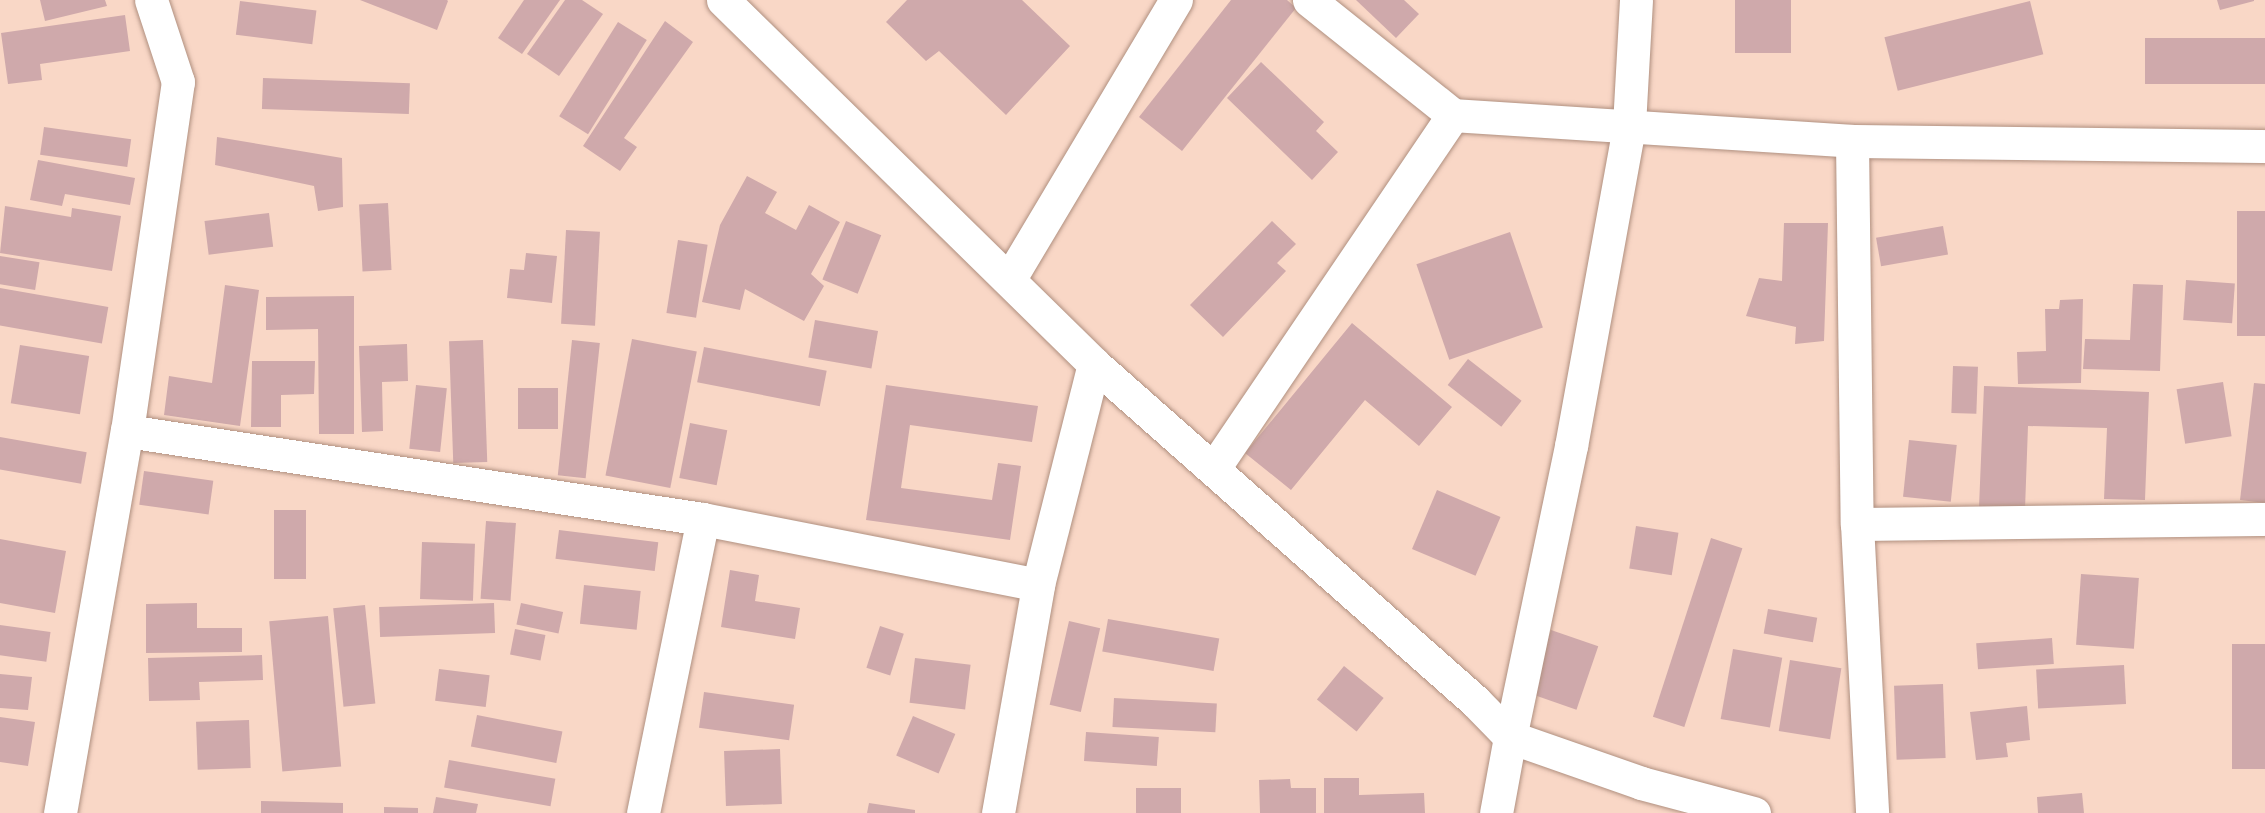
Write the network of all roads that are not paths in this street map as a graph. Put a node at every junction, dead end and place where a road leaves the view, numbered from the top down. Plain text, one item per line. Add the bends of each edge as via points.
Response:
1 (151, 0) edge
2 (1176, 0) edge
3 (1309, 0) edge
4 (1636, 0) edge
5 (744, 7) edge
6 (1453, 115) junction
7 (1629, 128) junction
8 (1852, 141) junction
9 (2265, 146) edge
10 (1009, 280) junction
11 (1094, 364) junction
12 (128, 431) junction
13 (1214, 468) junction
14 (703, 519) junction
15 (2265, 519) edge
16 (1857, 524) junction
17 (1038, 585) junction
18 (1510, 737) junction
19 (60, 813) edge
20 (644, 813) edge
21 (998, 813) edge
22 (1496, 813) edge
23 (1754, 813) edge
24 (1872, 813) edge

1 - 12 street via 178,82
2 - 10 street
3 - 6 street
4 - 7 street
5 - 10 street
6 - 7 street
6 - 13 street
7 - 8 street
7 - 18 street via 1571,446
8 - 9 street
8 - 16 street
10 - 11 street
11 - 13 street
11 - 17 street
12 - 14 street
12 - 19 street
13 - 18 street via 1475,701
14 - 17 street
14 - 20 street
15 - 16 street
16 - 24 street
17 - 21 street
18 - 22 street
18 - 23 street via 1641,783

